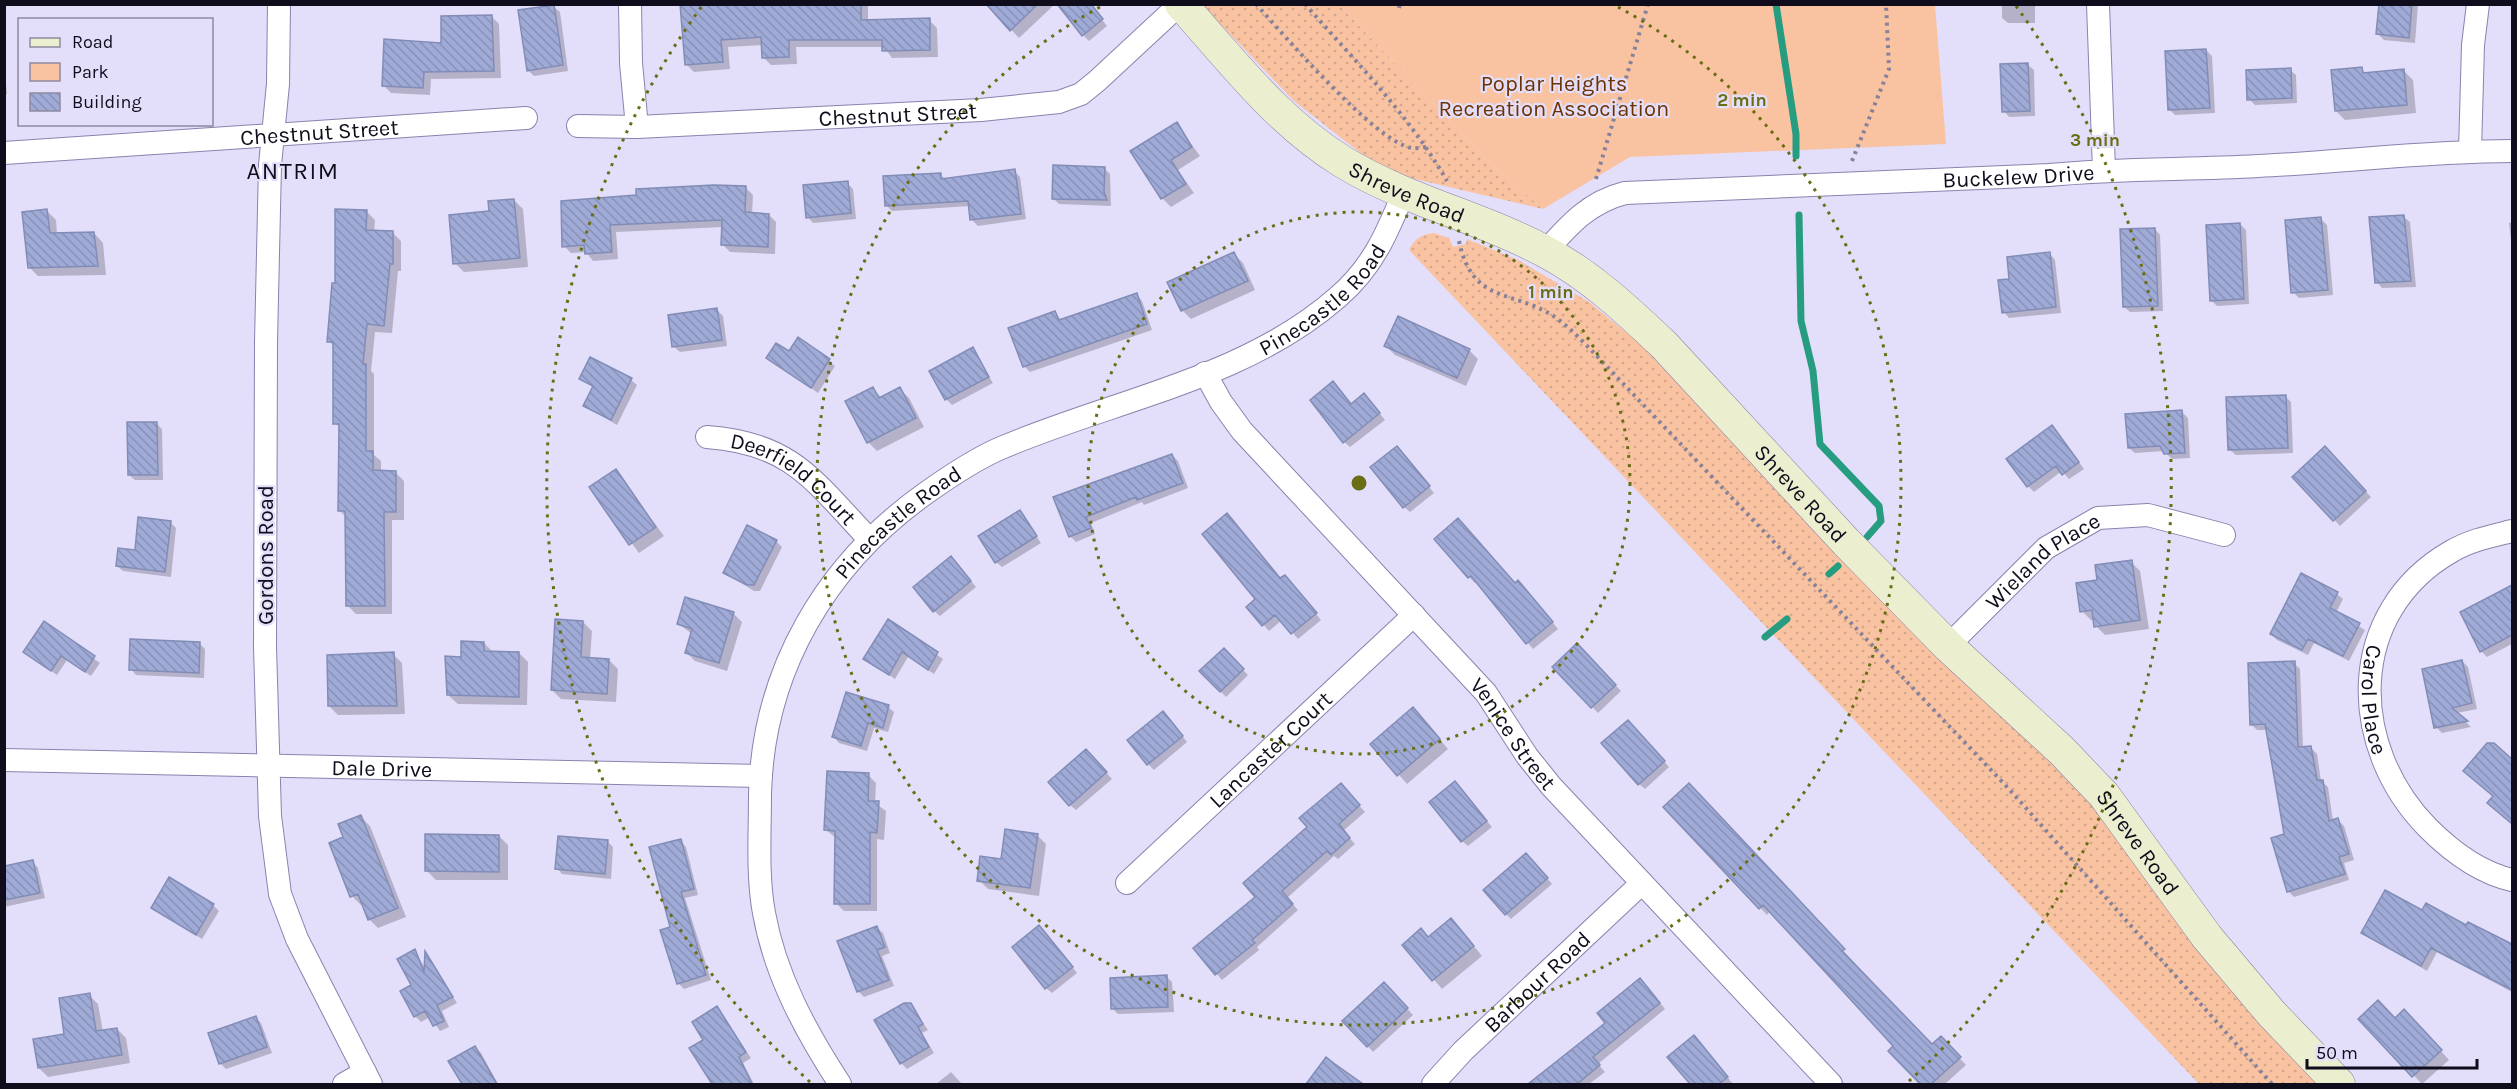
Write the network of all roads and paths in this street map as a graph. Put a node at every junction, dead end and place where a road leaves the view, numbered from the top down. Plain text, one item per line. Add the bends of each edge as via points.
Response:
1 (279, 4) edge
2 (630, 4) edge
3 (1181, 4) edge
4 (1256, 4) edge
5 (1305, 4) edge
6 (1648, 4) edge
7 (1886, 4) edge
8 (2098, 4) edge
9 (2478, 4) edge
10 (526, 118) dead end
11 (578, 126) dead end
12 (637, 126) junction
13 (273, 136) junction
14 (1427, 147) junction
15 (2470, 151) junction
16 (2512, 151) edge
17 (4, 153) edge
18 (2104, 170) junction
19 (1842, 184) junction
20 (1404, 192) junction
21 (1588, 207) junction
22 (1456, 214) junction
23 (1545, 252) junction
24 (1205, 373) junction
25 (707, 437) dead end
26 (2512, 531) edge
27 (2224, 534) dead end
28 (869, 539) junction
29 (1414, 615) junction
30 (1948, 645) junction
31 (4, 760) edge
32 (270, 764) junction
33 (761, 776) junction
34 (2512, 880) edge
35 (1127, 883) dead end
36 (1642, 883) junction
37 (368, 1078) edge
38 (344, 1084) edge
39 (840, 1084) edge
40 (1433, 1084) edge
41 (1832, 1084) edge
42 (2272, 1084) edge
43 (2339, 1084) edge

1 - 13 street, Gordons Road via 279,84
2 - 12 street
3 - 12 street, Chestnut Street via 1098,81 1081,94 1059,102 981,110
3 - 20 main road, Shreve Road via 1296,128 1346,163
4 - 14 path via 1371,122 1401,144
5 - 14 path
6 - 21 path
7 - 19 path via 1889,69
8 - 18 street
9 - 15 street
10 - 13 street, Chestnut Street
11 - 12 street, Chestnut Street
13 - 17 street, Chestnut Street
13 - 32 street, Gordons Road via 266,354 265,647
14 - 22 path via 1447,182
15 - 16 street, Buckelew Drive
15 - 18 street, Buckelew Drive via 2259,166
18 - 19 street, Buckelew Drive
19 - 21 street, Buckelew Drive via 1625,193
20 - 22 main road, Shreve Road
20 - 24 street, Pinecastle Road via 1376,255 1338,297 1256,351
21 - 23 street, Buckelew Drive
22 - 23 main road, Shreve Road
22 - 42 path via 1464,258 1478,279 1494,293 1549,313 1595,354 2009,789
23 - 30 main road, Shreve Road via 1599,286 1664,345 1846,542
24 - 28 street, Pinecastle Road via 998,449 946,479
24 - 29 street, Venice Street via 1242,430
25 - 28 street, Deerfield Court via 764,447 789,460
26 - 34 street, Carol Place via 2477,539 2425,569 2385,619 2374,647 2369,678 2376,745 2388,775 2411,809 2441,841 2471,862
27 - 30 street, Wieland Place via 2148,514 2098,518 2046,548
28 - 33 street, Pinecastle Road via 821,598 798,637 768,720
29 - 35 street, Lancaster Court
29 - 36 street, Venice Street via 1486,693 1551,786
30 - 43 main road, Shreve Road via 2104,795 2207,937 2272,1014
31 - 32 street, Dale Drive
32 - 33 street, Dale Drive
32 - 37 street, Gordons Road via 270,816 280,894 297,939
33 - 39 street, Pinecastle Road via 759,857 763,910 771,946 782,978 819,1053
36 - 40 street, Barbour Road
36 - 41 street, Venice Street
37 - 38 street

